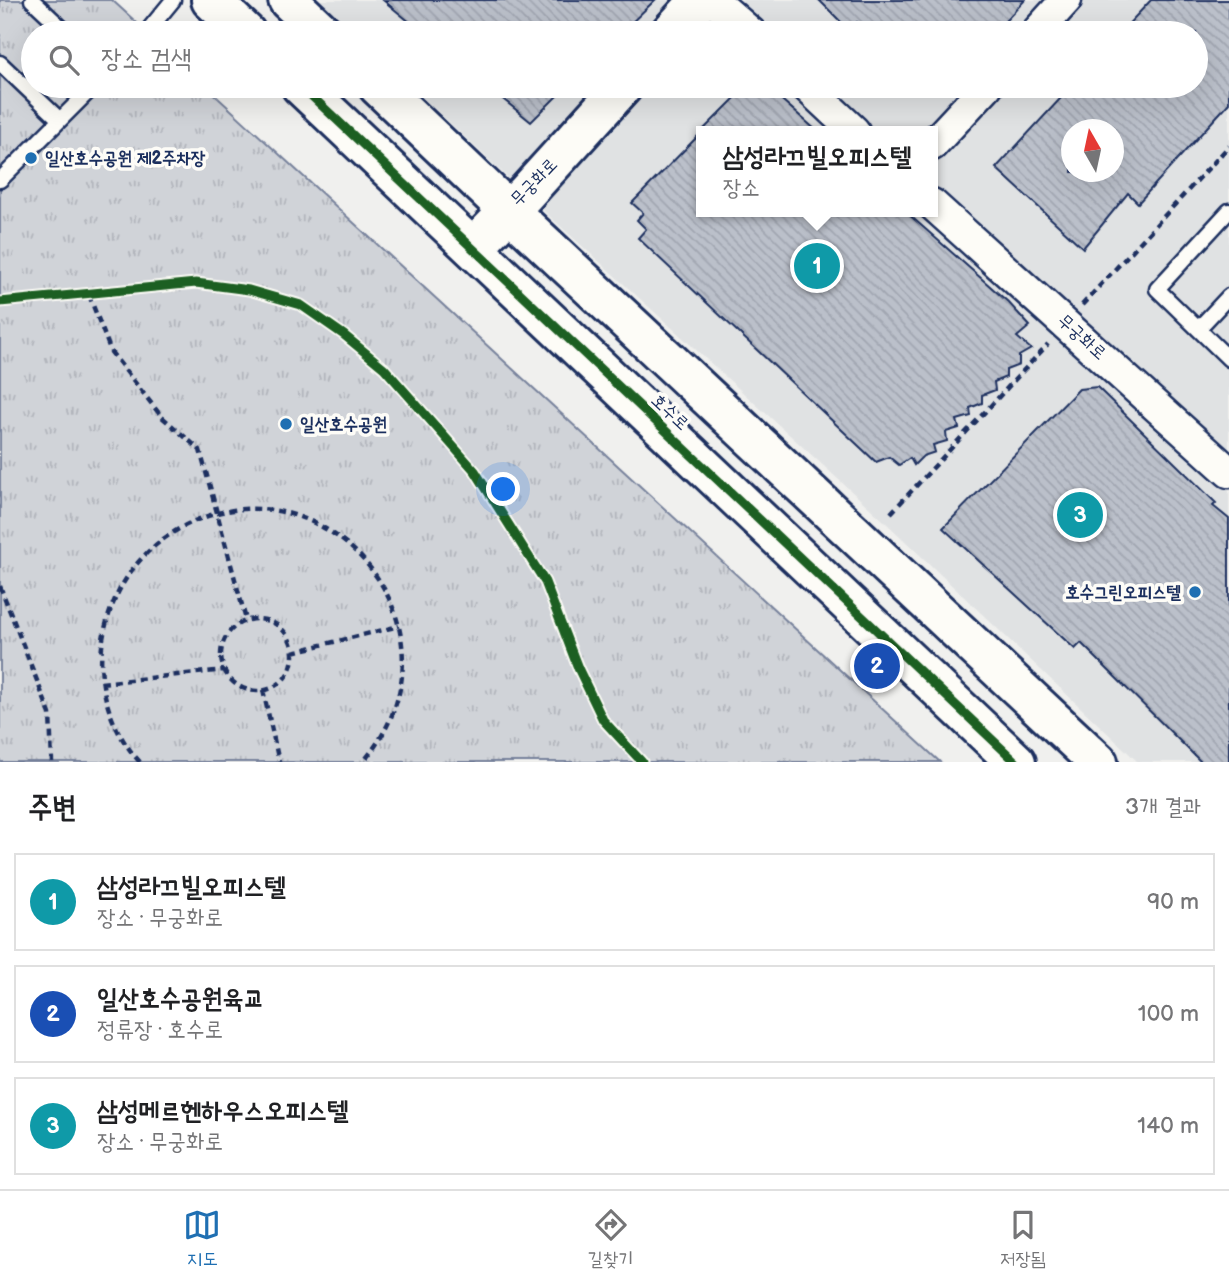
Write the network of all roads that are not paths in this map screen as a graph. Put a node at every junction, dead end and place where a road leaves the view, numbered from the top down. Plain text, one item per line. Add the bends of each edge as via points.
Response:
1 (32, 0) edge
2 (173, 0) edge
3 (211, 0) edge
4 (288, 0) edge
5 (700, 0) edge
6 (713, 0) edge
7 (1066, 0) edge
8 (54, 21) edge
9 (156, 21) edge
10 (233, 21) edge
11 (310, 21) edge
12 (681, 21) edge
13 (737, 21) edge
14 (1047, 21) edge
15 (0, 63) edge
16 (21, 83) edge
17 (37, 98) edge
18 (82, 98) edge
19 (314, 98) edge
20 (391, 98) edge
21 (611, 98) edge
22 (819, 98) edge
23 (976, 98) edge
24 (60, 120) junction
25 (849, 126) edge
26 (938, 140) edge
27 (1, 177) edge
28 (938, 209) edge
29 (508, 210) junction
30 (1229, 211) edge
31 (473, 248) junction
32 (1229, 296) edge
33 (1198, 329) junction
34 (1229, 359) edge
35 (1229, 472) edge
36 (1016, 762) edge
37 (1098, 762) edge

1 - 8 lane
2 - 9 lane
3 - 10 main road
4 - 11 main road
5 - 12 main road
6 - 13 street
7 - 14 street
15 - 16 lane
17 - 24 lane
18 - 24 lane
19 - 31 main road, 호수로
20 - 29 main road, 호수로
21 - 29 main road, 무궁화로
22 - 25 street
23 - 26 street
24 - 27 lane
28 - 35 street, 무궁화로
29 - 31 main road, 무궁화로
29 - 37 main road, 호수로
30 - 33 lane via 1157,289
31 - 36 main road, 호수로
32 - 33 lane
33 - 34 lane

